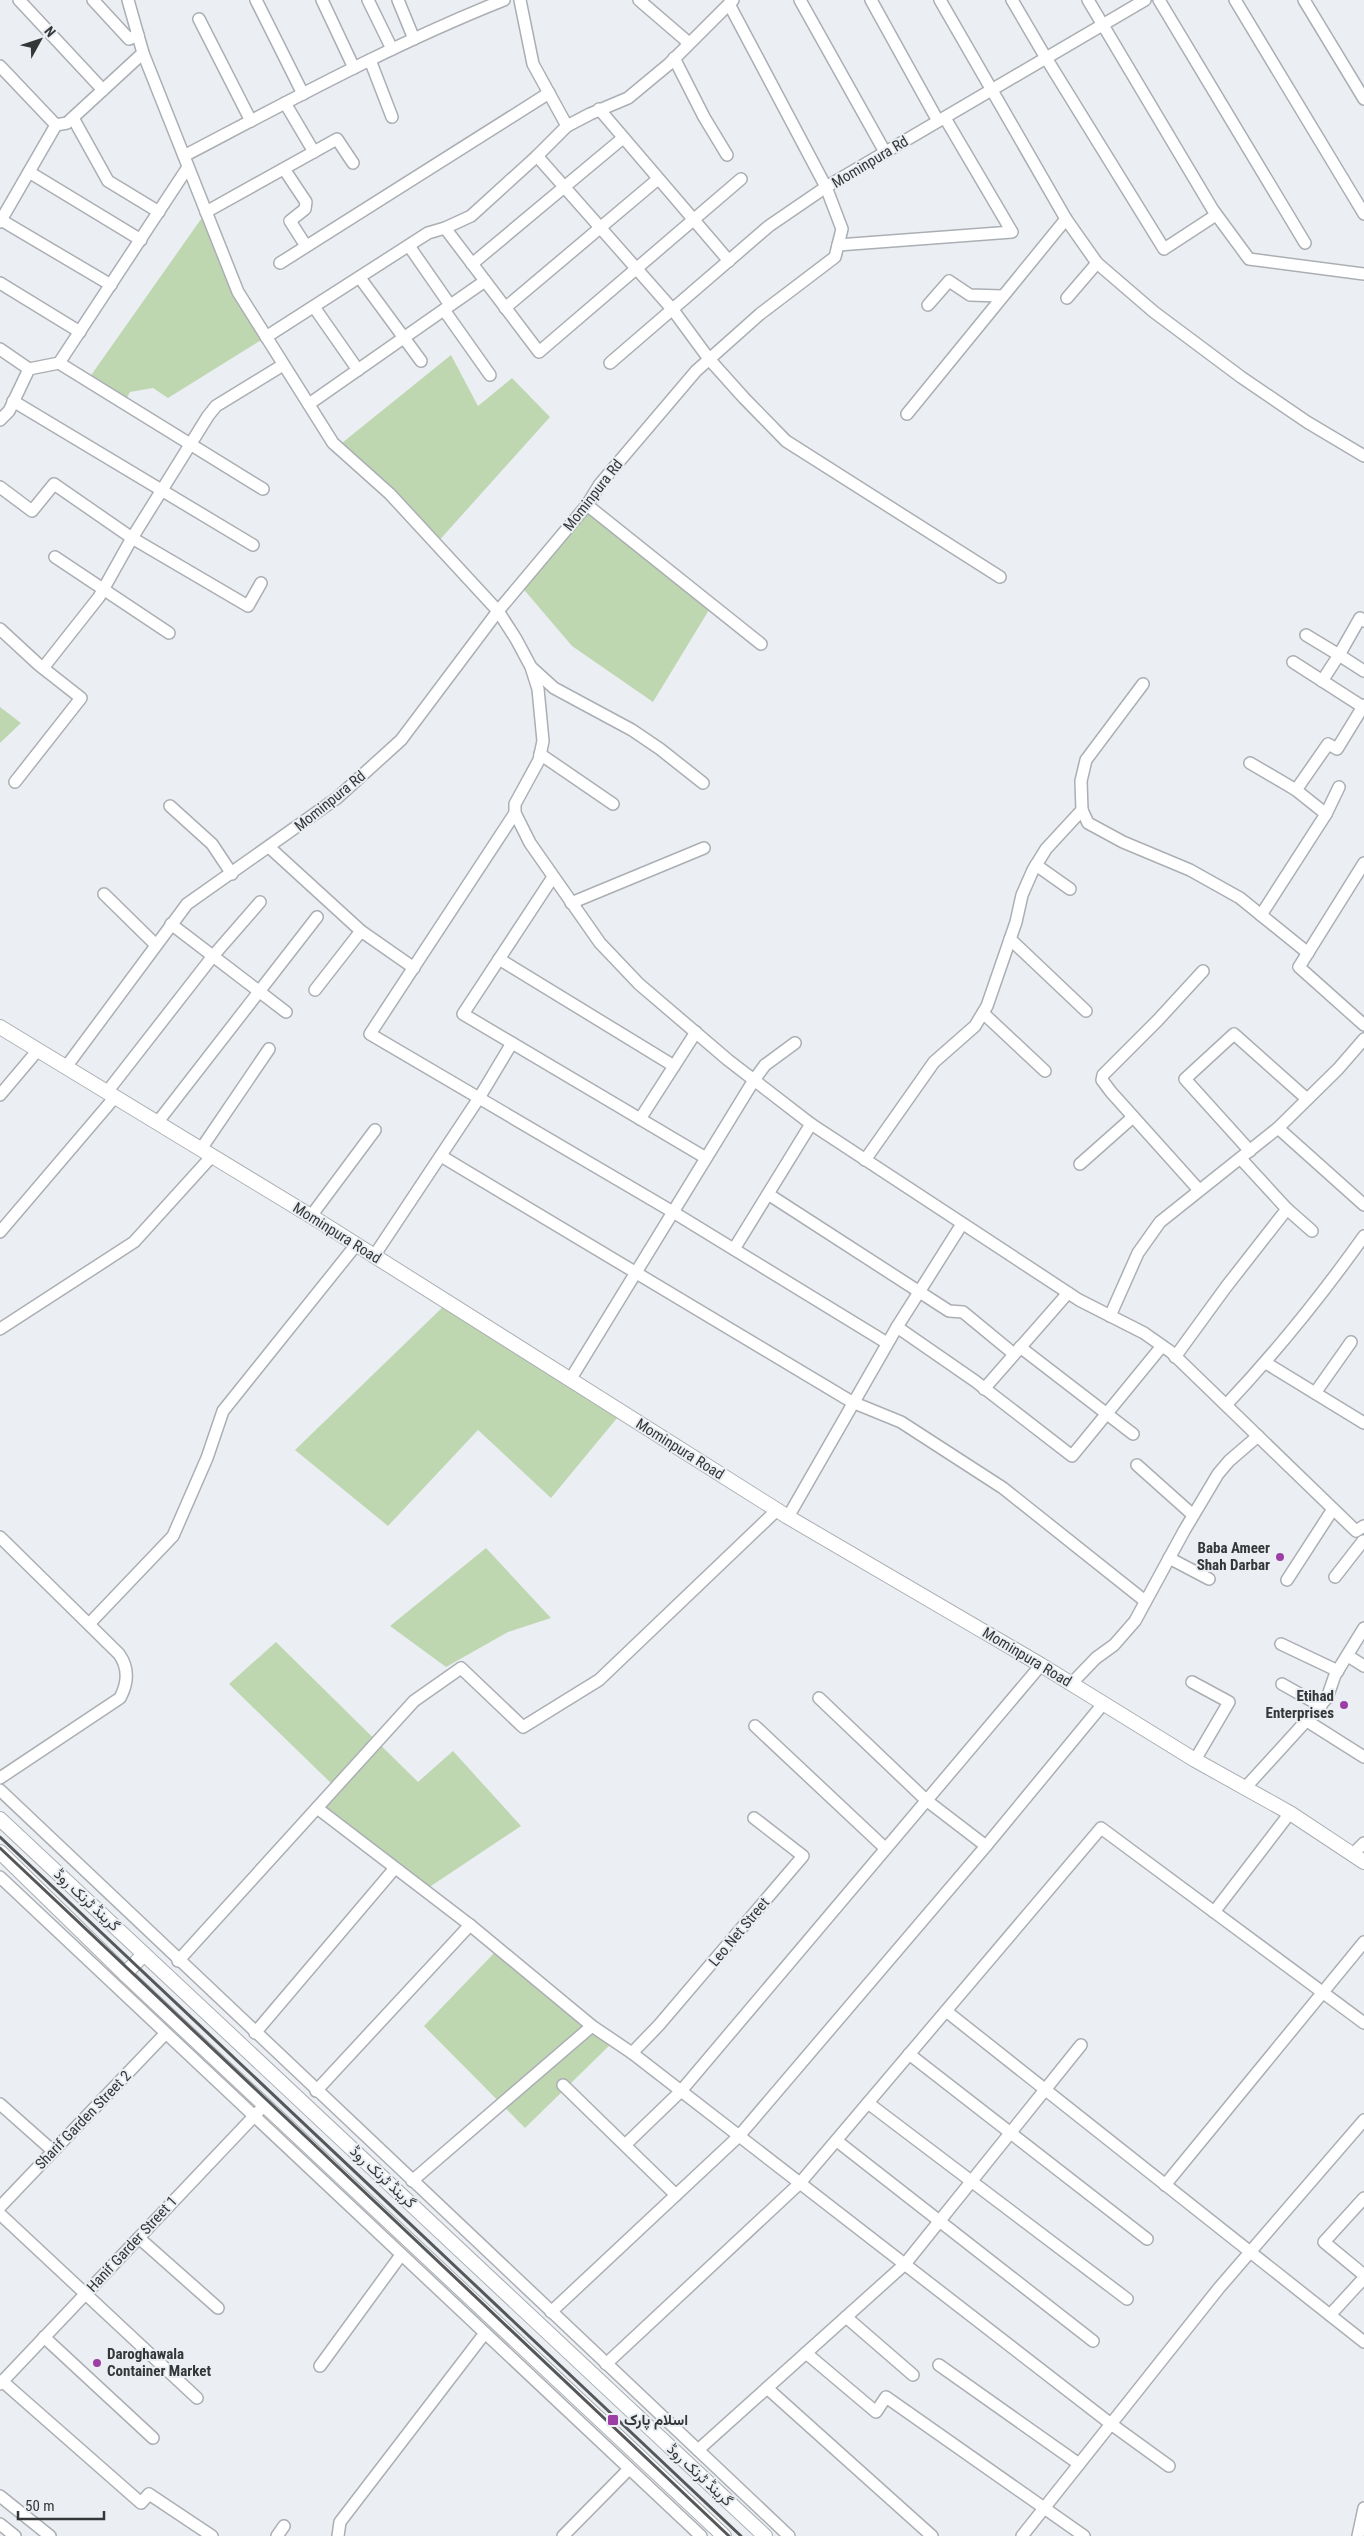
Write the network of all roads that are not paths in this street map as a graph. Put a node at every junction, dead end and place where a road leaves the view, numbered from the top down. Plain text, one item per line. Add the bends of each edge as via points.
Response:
1 (19, 0) edge
2 (93, 0) edge
3 (128, 0) edge
4 (256, 0) edge
5 (322, 0) edge
6 (368, 0) edge
7 (398, 0) edge
8 (504, 0) edge
9 (520, 0) edge
10 (639, 0) edge
11 (800, 0) edge
12 (870, 0) edge
13 (940, 0) edge
14 (1012, 0) edge
15 (1088, 0) edge
16 (1145, 0) edge
17 (1159, 0) edge
18 (1235, 0) edge
19 (1304, 0) edge
20 (731, 2) edge
21 (487, 3) edge
22 (199, 19) dead end
23 (1103, 25) junction
24 (138, 35) junction
25 (414, 39) junction
26 (688, 43) junction
27 (392, 50) junction
28 (143, 53) junction
29 (674, 58) junction
30 (1046, 58) junction
31 (370, 60) junction
32 (354, 68) junction
33 (3, 73) edge
34 (103, 90) junction
35 (992, 90) junction
36 (549, 93) junction
37 (302, 94) junction
38 (1364, 99) edge
39 (285, 103) junction
40 (599, 110) junction
41 (392, 117) dead end
42 (73, 118) junction
43 (942, 120) junction
44 (251, 121) junction
45 (56, 125) junction
46 (567, 126) junction
47 (623, 138) junction
48 (314, 152) junction
49 (885, 152) junction
50 (727, 155) dead end
51 (184, 156) junction
52 (537, 156) junction
53 (353, 163) dead end
54 (188, 167) junction
55 (284, 168) junction
56 (29, 172) junction
57 (658, 179) junction
58 (741, 179) dead end
59 (564, 187) junction
60 (826, 187) junction
61 (159, 212) junction
62 (206, 212) junction
63 (1364, 214) edge
64 (1216, 215) junction
65 (693, 219) junction
66 (1066, 219) junction
67 (1, 221) edge
68 (445, 228) junction
69 (601, 228) junction
70 (140, 240) junction
71 (1305, 243) dead end
72 (838, 245) junction
73 (306, 246) junction
74 (409, 246) junction
75 (729, 261) junction
76 (1097, 262) junction
77 (280, 263) dead end
78 (472, 264) junction
79 (637, 269) junction
80 (1364, 274) edge
81 (360, 278) junction
82 (485, 281) junction
83 (0, 283) edge
84 (111, 285) junction
85 (1002, 296) junction
86 (1067, 298) dead end
87 (928, 305) dead end
88 (314, 307) junction
89 (447, 308) junction
90 (506, 308) junction
91 (673, 310) junction
92 (80, 332) junction
93 (266, 337) junction
94 (404, 338) junction
95 (0, 349) edge
96 (709, 359) junction
97 (422, 361) dead end
98 (610, 363) dead end
99 (59, 364) junction
100 (284, 365) junction
101 (29, 369) junction
102 (358, 370) junction
103 (490, 375) dead end
104 (13, 401) junction
105 (309, 404) junction
106 (907, 414) dead end
107 (0, 420) edge
108 (189, 444) junction
109 (1364, 456) edge
110 (0, 487) edge
111 (263, 489) dead end
112 (161, 490) junction
113 (587, 505) junction
114 (132, 538) junction
115 (253, 546) dead end
116 (55, 557) dead end
117 (1000, 577) dead end
118 (261, 583) dead end
119 (103, 589) junction
120 (498, 611) junction
121 (1364, 621) edge
122 (0, 629) edge
123 (169, 633) dead end
124 (1306, 635) dead end
125 (761, 644) dead end
126 (1339, 655) junction
127 (1293, 662) dead end
128 (530, 667) junction
129 (42, 668) junction
130 (1364, 671) edge
131 (1322, 680) junction
132 (1143, 684) dead end
133 (1363, 706) edge
134 (540, 754) junction
135 (1250, 763) dead end
136 (15, 782) dead end
137 (703, 783) dead end
138 (1339, 787) dead end
139 (1296, 790) junction
140 (613, 804) dead end
141 (170, 806) dead end
142 (1082, 810) junction
143 (515, 813) junction
144 (1326, 814) junction
145 (269, 847) junction
146 (704, 848) dead end
147 (1364, 863) edge
148 (1036, 865) junction
149 (232, 874) junction
150 (553, 877) junction
151 (1070, 889) dead end
152 (104, 894) dead end
153 (260, 902) dead end
154 (571, 902) junction
155 (1261, 915) junction
156 (317, 917) dead end
157 (171, 924) junction
158 (361, 931) junction
159 (1010, 939) junction
160 (156, 946) junction
161 (1308, 953) junction
162 (213, 956) junction
163 (499, 959) junction
164 (414, 968) junction
165 (1202, 971) dead end
166 (315, 990) dead end
167 (259, 991) junction
168 (1086, 1010) dead end
169 (286, 1012) dead end
170 (983, 1013) junction
171 (1364, 1025) edge
172 (0, 1027) edge
173 (696, 1032) junction
174 (1364, 1039) edge
175 (512, 1043) junction
176 (795, 1043) dead end
177 (38, 1050) junction
178 (269, 1050) dead end
179 (674, 1066) junction
180 (66, 1067) junction
181 (1045, 1071) dead end
182 (754, 1080) junction
183 (0, 1095) edge
184 (111, 1095) junction
185 (479, 1098) junction
186 (1306, 1099) junction
187 (1133, 1117) junction
188 (640, 1119) junction
189 (157, 1123) junction
190 (812, 1124) junction
191 (1278, 1128) junction
192 (375, 1130) dead end
193 (206, 1153) junction
194 (1245, 1155) junction
195 (441, 1156) junction
196 (706, 1158) junction
197 (864, 1160) junction
198 (1080, 1164) dead end
199 (1199, 1190) junction
200 (768, 1194) junction
201 (1364, 1205) edge
202 (1287, 1210) junction
203 (673, 1212) junction
204 (312, 1216) junction
205 (4, 1218) edge
206 (962, 1224) junction
207 (1312, 1231) dead end
208 (0, 1232) edge
209 (1364, 1236) edge
210 (356, 1245) junction
211 (734, 1249) junction
212 (374, 1256) junction
213 (636, 1273) junction
214 (920, 1290) junction
215 (1068, 1293) junction
216 (1110, 1316) junction
217 (896, 1327) junction
218 (0, 1328) edge
219 (1351, 1342) dead end
220 (887, 1343) junction
221 (1162, 1346) junction
222 (1017, 1351) junction
223 (1175, 1357) junction
224 (1266, 1363) junction
225 (570, 1380) junction
226 (984, 1389) junction
227 (1315, 1393) junction
228 (852, 1402) junction
229 (1226, 1405) junction
230 (1107, 1413) junction
231 (1364, 1422) edge
232 (1133, 1434) dead end
233 (1258, 1436) junction
234 (1137, 1465) dead end
235 (1333, 1509) junction
236 (783, 1514) junction
237 (1193, 1515) junction
238 (1362, 1535) edge
239 (0, 1537) edge
240 (1169, 1558) junction
241 (1335, 1577) dead end
242 (1209, 1578) dead end
243 (1287, 1580) dead end
244 (1145, 1601) junction
245 (89, 1624) junction
246 (1364, 1628) edge
247 (1281, 1644) dead end
248 (1348, 1656) junction
249 (1042, 1665) junction
250 (1364, 1666) edge
251 (1338, 1671) junction
252 (1192, 1682) dead end
253 (1071, 1684) junction
254 (1282, 1684) dead end
255 (819, 1698) dead end
256 (1103, 1704) junction
257 (1320, 1706) junction
258 (1307, 1721) junction
259 (755, 1726) dead end
260 (1364, 1757) edge
261 (1195, 1760) junction
262 (0, 1778) edge
263 (1245, 1788) junction
264 (0, 1790) edge
265 (926, 1800) junction
266 (317, 1808) junction
267 (1290, 1813) junction
268 (0, 1818) edge
269 (754, 1818) dead end
270 (1364, 1843) edge
271 (986, 1846) junction
272 (885, 1848) junction
273 (0, 1852) edge
274 (1358, 1859) edge
275 (395, 1868) junction
276 (0, 1877) edge
277 (1214, 1912) junction
278 (470, 1925) junction
279 (1364, 1942) edge
280 (144, 1954) junction
281 (178, 1961) junction
282 (125, 1974) junction
283 (115, 1986) junction
284 (1324, 1993) junction
285 (946, 2011) junction
286 (1364, 2023) edge
287 (592, 2026) junction
288 (255, 2033) junction
289 (166, 2034) junction
290 (1081, 2045) dead end
291 (632, 2053) junction
292 (909, 2054) junction
293 (563, 2085) dead end
294 (1045, 2089) junction
295 (316, 2091) junction
296 (681, 2091) junction
297 (868, 2103) junction
298 (0, 2104) edge
299 (265, 2104) junction
300 (253, 2116) junction
301 (1364, 2120) edge
302 (1010, 2133) junction
303 (739, 2136) junction
304 (837, 2141) junction
305 (625, 2146) junction
306 (54, 2151) junction
307 (412, 2180) junction
308 (971, 2181) junction
309 (800, 2183) junction
310 (1165, 2184) junction
311 (676, 2195) junction
312 (1364, 2198) edge
313 (0, 2207) edge
314 (0, 2214) edge
315 (939, 2221) junction
316 (139, 2238) junction
317 (1147, 2239) dead end
318 (1250, 2252) junction
319 (401, 2255) junction
320 (905, 2264) junction
321 (1364, 2276) edge
322 (85, 2294) junction
323 (1127, 2299) dead end
324 (218, 2308) dead end
325 (551, 2312) junction
326 (1330, 2315) junction
327 (846, 2317) junction
328 (485, 2334) junction
329 (44, 2337) junction
330 (1093, 2341) dead end
331 (1364, 2342) edge
332 (806, 2353) junction
333 (606, 2364) junction
334 (939, 2365) dead end
335 (320, 2366) dead end
336 (912, 2375) dead end
337 (1, 2382) edge
338 (767, 2388) junction
339 (197, 2398) dead end
340 (1111, 2424) junction
341 (153, 2438) dead end
342 (698, 2450) junction
343 (1080, 2464) junction
344 (1169, 2466) dead end
345 (629, 2469) junction
346 (0, 2496) edge
347 (1044, 2508) junction
348 (1364, 2508) edge
349 (0, 2524) edge
350 (284, 2526) dead end
351 (15, 2536) edge
352 (50, 2536) edge
353 (212, 2536) edge
354 (277, 2536) edge
355 (338, 2536) edge
356 (563, 2536) edge
357 (700, 2536) edge
358 (724, 2536) edge
359 (765, 2536) edge
360 (789, 2536) edge
361 (932, 2536) edge
362 (1022, 2536) edge
363 (1084, 2536) edge
364 (1358, 2536) edge

1 - 34 street
2 - 24 street via 129,39
3 - 24 street
4 - 37 street
5 - 32 street
6 - 27 street
7 - 25 street
8 - 21 street
9 - 36 street via 533,64
10 - 26 street
11 - 49 street
12 - 43 street
13 - 35 street
14 - 30 street
15 - 23 street
16 - 23 street, Mominpura Rd
17 - 71 street
18 - 63 street
19 - 38 street
20 - 26 street
20 - 60 street
21 - 25 street
22 - 44 street
23 - 30 street, Mominpura Rd
23 - 64 street
24 - 28 street
25 - 27 street
26 - 29 street
27 - 31 street
28 - 34 street
28 - 51 street
29 - 40 street via 628,98
29 - 50 street
30 - 35 street, Mominpura Rd
30 - 64 street via 1164,248
31 - 32 street
31 - 41 street
32 - 37 street
33 - 45 street
34 - 42 street
35 - 43 street, Mominpura Rd
35 - 66 street
36 - 46 street
36 - 73 street
37 - 39 street
39 - 44 street
39 - 48 street
40 - 46 street
40 - 47 street
42 - 45 street
42 - 61 street via 108,181
43 - 49 street, Mominpura Rd
43 - 72 street via 1012,232
44 - 51 street
45 - 56 street
46 - 52 street
47 - 57 street
47 - 59 street
48 - 53 street via 337,139
48 - 55 street
49 - 60 street, Mominpura Rd
51 - 54 street
52 - 59 street
52 - 68 street via 471,216
54 - 61 street
54 - 62 street
55 - 62 street
55 - 73 street via 306,202 305,209 290,221
56 - 67 street
56 - 70 street
57 - 65 street
57 - 69 street
58 - 65 street
59 - 69 street
59 - 78 street
60 - 72 street, Mominpura Rd via 842,229
60 - 75 street via 769,226
61 - 70 street
62 - 93 street via 238,292
64 - 80 street via 1249,259
65 - 75 street
65 - 79 street
66 - 76 street
66 - 85 street
67 - 84 street
68 - 74 street via 428,233
68 - 78 street
69 - 79 street
69 - 90 street
70 - 84 street
72 - 96 street, Mominpura Rd via 835,257 760,314
73 - 77 street
74 - 81 street
74 - 89 street
75 - 91 street
76 - 86 street
76 - 109 street via 1154,312 1241,377
78 - 82 street
79 - 90 street via 539,352
79 - 91 street
81 - 88 street
81 - 94 street
82 - 89 street
82 - 90 street
83 - 92 street
84 - 92 street
85 - 87 street via 970,295 949,281
85 - 106 street
88 - 93 street
88 - 102 street
89 - 94 street
89 - 103 street
91 - 96 street
91 - 98 street
92 - 99 street
93 - 100 street
94 - 97 street
94 - 102 street
95 - 101 street
96 - 113 street, Mominpura Rd via 600,484
96 - 117 street via 786,441
99 - 101 street
99 - 108 street
100 - 105 street
100 - 108 street via 216,406
101 - 104 street
102 - 105 street
104 - 107 street
104 - 112 street
105 - 120 street via 333,443 390,494
108 - 111 street
108 - 112 street
110 - 114 street via 32,511 54,484
112 - 114 street
112 - 115 street
113 - 120 street, Mominpura Rd
113 - 125 street
114 - 118 street via 248,606
114 - 119 street
116 - 119 street
119 - 123 street
119 - 129 street
120 - 128 street
120 - 145 street, Mominpura Rd via 401,740 337,798
121 - 126 street via 1360,618
122 - 129 street
124 - 126 street
126 - 130 street
126 - 131 street
127 - 131 street
128 - 134 street via 541,706 543,741
128 - 137 street via 554,688 632,730
129 - 136 street via 80,698
131 - 133 street
132 - 142 street via 1086,760
133 - 139 street via 1337,749 1328,744
134 - 140 street
134 - 143 street via 515,804
135 - 139 street
138 - 144 street
139 - 144 street
141 - 149 street via 212,844
142 - 148 street via 1046,849
142 - 155 street via 1088,823 1122,842 1190,870 1240,898
143 - 150 street
143 - 164 street
144 - 155 street
145 - 149 street, Mominpura Rd
145 - 158 street
146 - 154 street
147 - 161 street
148 - 151 street
148 - 159 street via 1022,895
149 - 157 street, Mominpura Rd via 187,904
150 - 154 street
150 - 163 street
152 - 160 street
153 - 162 street
154 - 173 street via 600,943 639,984
155 - 161 street
156 - 167 street
157 - 160 street, Mominpura Rd
157 - 162 street
158 - 164 street
158 - 166 street
159 - 168 street
159 - 170 street
160 - 180 street, Mominpura Rd
161 - 171 street via 1299,967
162 - 167 street
162 - 184 street
163 - 175 street via 464,1014
163 - 179 street
164 - 185 street via 370,1034
165 - 187 street via 1103,1075 1105,1086
167 - 169 street
167 - 189 street
170 - 181 street
170 - 197 street via 975,1026 934,1062
172 - 177 main road, Mominpura Road
173 - 179 street
173 - 182 street
174 - 186 street
175 - 185 street
175 - 188 street
176 - 182 street via 764,1065
177 - 180 main road, Mominpura Road
177 - 183 street
178 - 193 street
179 - 188 street
180 - 184 main road, Mominpura Road
182 - 190 street
182 - 196 street
184 - 189 main road, Mominpura Road
184 - 205 street
185 - 195 street
185 - 203 street
186 - 191 street
186 - 194 street via 1234,1034 1185,1079
187 - 198 street
187 - 199 street
188 - 196 street
189 - 193 main road, Mominpura Road
190 - 197 street
190 - 200 street
191 - 194 street
191 - 201 street
192 - 204 street
193 - 204 main road, Mominpura Road
193 - 218 street via 134,1242
194 - 199 street
194 - 202 street
195 - 212 street
195 - 213 street
196 - 203 street
197 - 206 street
199 - 216 street via 1148,1236
200 - 211 street
200 - 214 street
202 - 207 street
202 - 223 street
203 - 211 street
203 - 213 street
204 - 210 main road, Mominpura Road
205 - 208 street
206 - 214 street
206 - 215 street
209 - 224 street
210 - 212 main road, Mominpura Road
210 - 245 street via 223,1411 207,1458 173,1536
211 - 220 street
212 - 225 main road, Mominpura Road
213 - 225 street
213 - 228 street
214 - 217 street
214 - 222 street via 949,1311 963,1312
215 - 216 street
215 - 222 street
216 - 221 street
217 - 220 street
217 - 226 street
219 - 227 street
220 - 228 street
221 - 223 street
221 - 230 street
222 - 226 street
222 - 230 street
223 - 229 street
224 - 227 street
224 - 229 street
225 - 236 main road, Mominpura Road
226 - 230 street via 1072,1456
227 - 231 street
228 - 236 street
228 - 244 street via 901,1422 1003,1488
229 - 233 street
230 - 232 street
233 - 235 street
233 - 237 street via 1229,1460
234 - 237 street
235 - 238 street
235 - 243 street
236 - 249 main road, Mominpura Road
236 - 266 street via 599,1680 522,1727 461,1668 414,1701
237 - 240 street
238 - 241 street
239 - 245 street
240 - 242 street
240 - 244 street
244 - 253 street via 1135,1620 1114,1645
245 - 262 street via 125,1663 125,1688 120,1698
246 - 248 street
247 - 251 street
248 - 250 street
248 - 251 street
249 - 253 main road, Mominpura Road
249 - 265 street
251 - 257 street
252 - 261 street via 1229,1702
253 - 256 main road, Mominpura Road
254 - 257 street
255 - 265 street
256 - 261 main road, Mominpura Road
256 - 271 street
257 - 258 street
258 - 260 street
258 - 263 street
259 - 272 street
261 - 263 main road, Mominpura Road
263 - 267 main road, Mominpura Road
264 - 281 street
265 - 271 street
265 - 272 street
266 - 275 street
266 - 281 street
267 - 274 main road, Mominpura Road
267 - 277 street
268 - 280 main road, گرینڈ ٹرنک روڈ
269 - 291 street, Leo Net Street via 803,1856
270 - 274 street
271 - 303 street
272 - 296 street
273 - 282 main road, گرینڈ ٹرنک روڈ
275 - 278 street
275 - 288 street
276 - 283 street
277 - 284 street
277 - 285 street via 1101,1828
278 - 287 street
278 - 295 street
279 - 284 street
280 - 282 main road
280 - 359 main road, گرینڈ ٹرنک روڈ
281 - 288 street
282 - 283 street
282 - 299 main road, گرینڈ ٹرنک روڈ
283 - 289 street
284 - 286 street
284 - 310 street
285 - 292 street
285 - 294 street
287 - 291 street
287 - 307 street
288 - 295 street
289 - 300 street
289 - 306 street, Sharif Garden Street 2
290 - 294 street
291 - 296 street
292 - 297 street
292 - 302 street
293 - 305 street
294 - 302 street
294 - 310 street
295 - 307 street
296 - 303 street
296 - 305 street
297 - 304 street
297 - 308 street
298 - 306 street
299 - 300 street, Hanif Garder Street 1
299 - 358 main road, گرینڈ ٹرنک روڈ
300 - 316 street, Hanif Garder Street 1
300 - 319 street
301 - 318 street
302 - 308 street
302 - 317 street
303 - 309 street
303 - 311 street
304 - 309 street
304 - 315 street
305 - 311 street
306 - 313 street, Sharif Garden Street 2
307 - 325 street
308 - 315 street
308 - 323 street
309 - 320 street
309 - 333 street
310 - 318 street
311 - 325 street
312 - 321 street via 1324,2242
314 - 322 street
315 - 320 street
315 - 330 street
316 - 322 street, Hanif Garder Street 1
316 - 324 street
318 - 326 street
318 - 340 street
319 - 328 street
319 - 335 street
320 - 327 street
320 - 340 street
321 - 326 street
322 - 329 street, Hanif Garder Street 1
322 - 339 street
325 - 333 street
326 - 331 street
327 - 332 street
327 - 336 street
328 - 345 street
328 - 355 street via 340,2522
329 - 337 street, Hanif Garder Street 1
329 - 341 street
332 - 338 street
332 - 347 street via 876,2412 886,2398
333 - 342 street
334 - 343 street
337 - 353 street via 141,2503 149,2494
338 - 342 street
338 - 361 street
340 - 343 street
340 - 344 street
342 - 360 street
343 - 347 street
345 - 356 street
345 - 357 street
346 - 352 street
347 - 362 street
347 - 363 street
348 - 364 street
349 - 351 street
350 - 354 street

